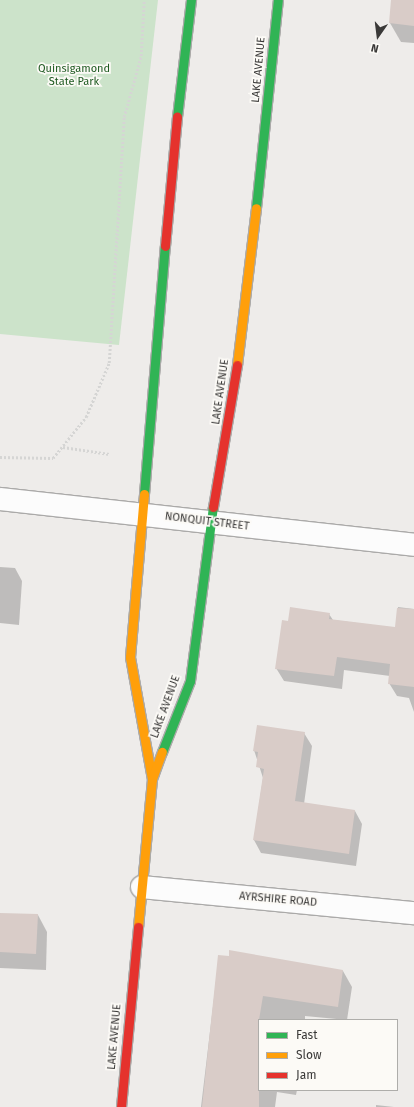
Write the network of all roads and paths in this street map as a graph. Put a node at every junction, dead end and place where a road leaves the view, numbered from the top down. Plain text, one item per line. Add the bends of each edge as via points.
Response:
1 (144, 0) edge
2 (191, 0) edge
3 (278, 0) edge
4 (63, 447) junction
5 (109, 454) dead end
6 (0, 456) edge
7 (0, 499) edge
8 (142, 514) junction
9 (210, 523) junction
10 (414, 545) edge
11 (152, 779) junction
12 (142, 887) junction
13 (414, 913) edge
14 (121, 1107) edge

1 - 4 path via 142,56 124,117 109,363 86,417
2 - 8 main road, LAKE AVENUE via 172,158
3 - 9 main road, LAKE AVENUE via 244,320
4 - 5 path
4 - 6 path via 54,458
7 - 8 street, NONQUIT STREET
8 - 9 street, NONQUIT STREET
8 - 11 main road, LAKE AVENUE via 130,656
9 - 10 street, NONQUIT STREET
9 - 11 main road, LAKE AVENUE via 190,681
11 - 12 main road, LAKE AVENUE
12 - 13 street, AYRSHIRE ROAD
12 - 14 main road, LAKE AVENUE

